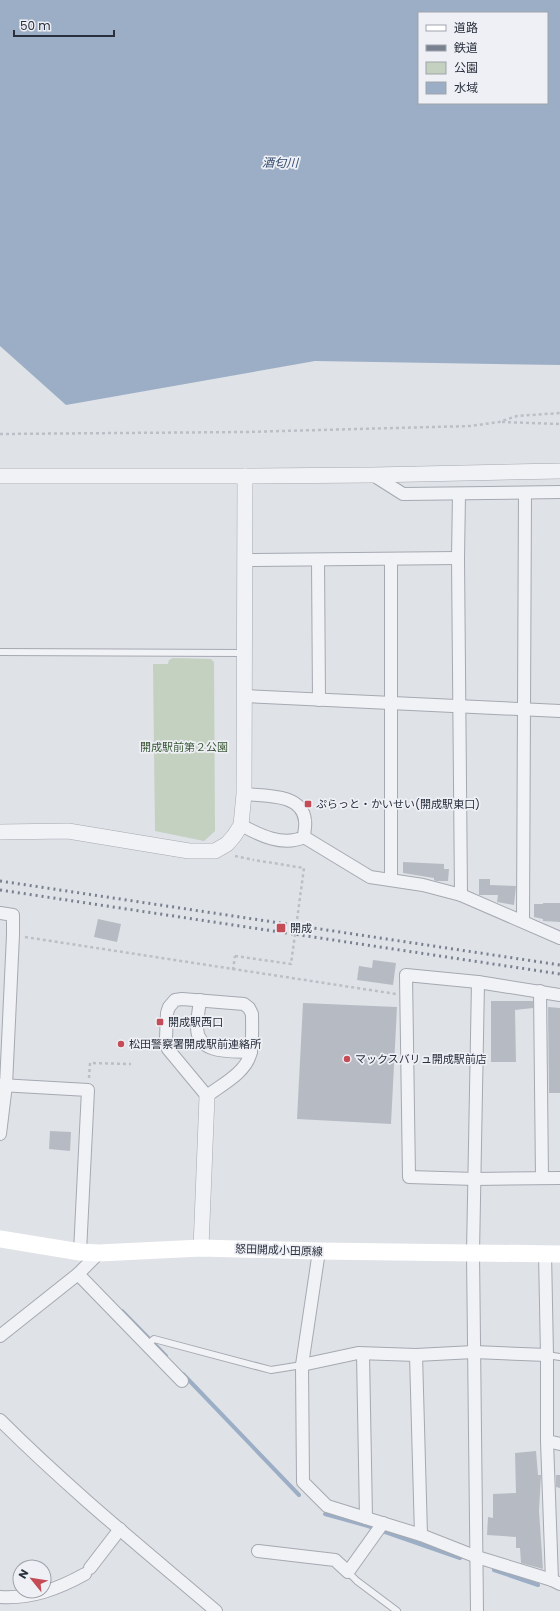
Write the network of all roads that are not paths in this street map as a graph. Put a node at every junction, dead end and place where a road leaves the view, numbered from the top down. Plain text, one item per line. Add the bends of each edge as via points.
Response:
1 (560, 471) edge
2 (372, 475) junction
3 (0, 476) edge
4 (245, 476) junction
5 (560, 492) edge
6 (525, 493) junction
7 (459, 494) junction
8 (458, 558) junction
9 (391, 559) junction
10 (245, 560) junction
11 (318, 560) junction
12 (0, 652) edge
13 (245, 652) junction
14 (245, 696) junction
15 (319, 700) junction
16 (391, 704) junction
17 (460, 707) junction
18 (525, 710) junction
19 (560, 711) edge
20 (244, 794) junction
21 (241, 825) junction
22 (0, 832) edge
23 (304, 837) junction
24 (391, 880) junction
25 (461, 896) junction
26 (0, 913) edge
27 (523, 921) junction
28 (560, 938) edge
29 (478, 982) junction
30 (540, 991) junction
31 (560, 995) edge
32 (200, 1000) junction
33 (251, 1052) junction
34 (3, 1085) edge
35 (207, 1096) junction
36 (0, 1134) edge
37 (542, 1178) junction
38 (560, 1178) edge
39 (475, 1179) junction
40 (0, 1239) edge
41 (201, 1248) junction
42 (318, 1251) junction
43 (80, 1252) junction
44 (99, 1253) junction
45 (473, 1253) junction
46 (552, 1253) edge
47 (78, 1274) junction
48 (0, 1336) edge
49 (151, 1342) junction
50 (474, 1352) junction
51 (363, 1354) junction
52 (416, 1355) junction
53 (547, 1355) junction
54 (560, 1357) edge
55 (302, 1365) junction
56 (182, 1381) dead end
57 (0, 1420) edge
58 (547, 1441) junction
59 (560, 1444) edge
60 (366, 1518) junction
61 (382, 1524) junction
62 (120, 1529) junction
63 (421, 1535) junction
64 (258, 1551) dead end
65 (477, 1557) junction
66 (348, 1572) junction
67 (556, 1582) edge
68 (0, 1597) edge
69 (216, 1611) edge
70 (397, 1611) edge
71 (477, 1611) edge

1 - 2 street
2 - 4 street
2 - 7 street via 403,494
3 - 4 street
4 - 10 street
5 - 6 street
6 - 7 street
6 - 18 street
7 - 8 street
8 - 9 street
8 - 17 street
9 - 11 street
9 - 16 street
10 - 11 street
10 - 13 street
11 - 15 street
12 - 13 lane
13 - 14 street
14 - 15 street
14 - 20 street
15 - 16 street
16 - 17 street
16 - 24 street
17 - 18 street
17 - 25 street
18 - 19 street
18 - 27 street
20 - 21 street
20 - 23 street via 286,799 300,807 306,820
21 - 22 street via 227,844 214,851 189,851 68,831
21 - 23 street via 262,836 285,841
23 - 24 street via 370,877
24 - 25 street via 423,885
25 - 27 street
26 - 34 street via 13,915
27 - 28 street
29 - 30 street
29 - 39 street
29 - 39 street via 406,975 409,1177
30 - 31 street
30 - 37 street
32 - 33 street via 197,1030 202,1042 213,1049
32 - 33 street via 244,1004 249,1008 252,1014
32 - 35 street via 175,1000 169,1007 166,1018 166,1038 168,1049
33 - 35 street via 245,1066
34 - 36 street
34 - 43 street via 88,1090
35 - 41 street
37 - 38 street
37 - 39 street
39 - 45 street
40 - 43 main road, 怒田開成小田原線
41 - 42 main road, 怒田開成小田原線
41 - 44 main road, 怒田開成小田原線
42 - 45 main road, 怒田開成小田原線
42 - 55 street
43 - 44 main road, 怒田開成小田原線
44 - 47 street
45 - 46 main road, 怒田開成小田原線
45 - 50 street
46 - 53 street
47 - 48 street
47 - 49 street
49 - 55 lane via 271,1370
49 - 56 street
50 - 52 street
50 - 53 street
50 - 65 street
51 - 52 street
51 - 55 street
51 - 60 street
52 - 63 street
53 - 54 lane
53 - 58 street
55 - 60 street via 303,1482 326,1506
57 - 62 street
58 - 59 street
58 - 67 street
60 - 61 street
61 - 63 street
61 - 66 street
62 - 68 street via 87,1571 63,1586 37,1595
62 - 69 street
63 - 65 street
64 - 66 street via 335,1560
65 - 67 street
65 - 71 street
66 - 70 lane

